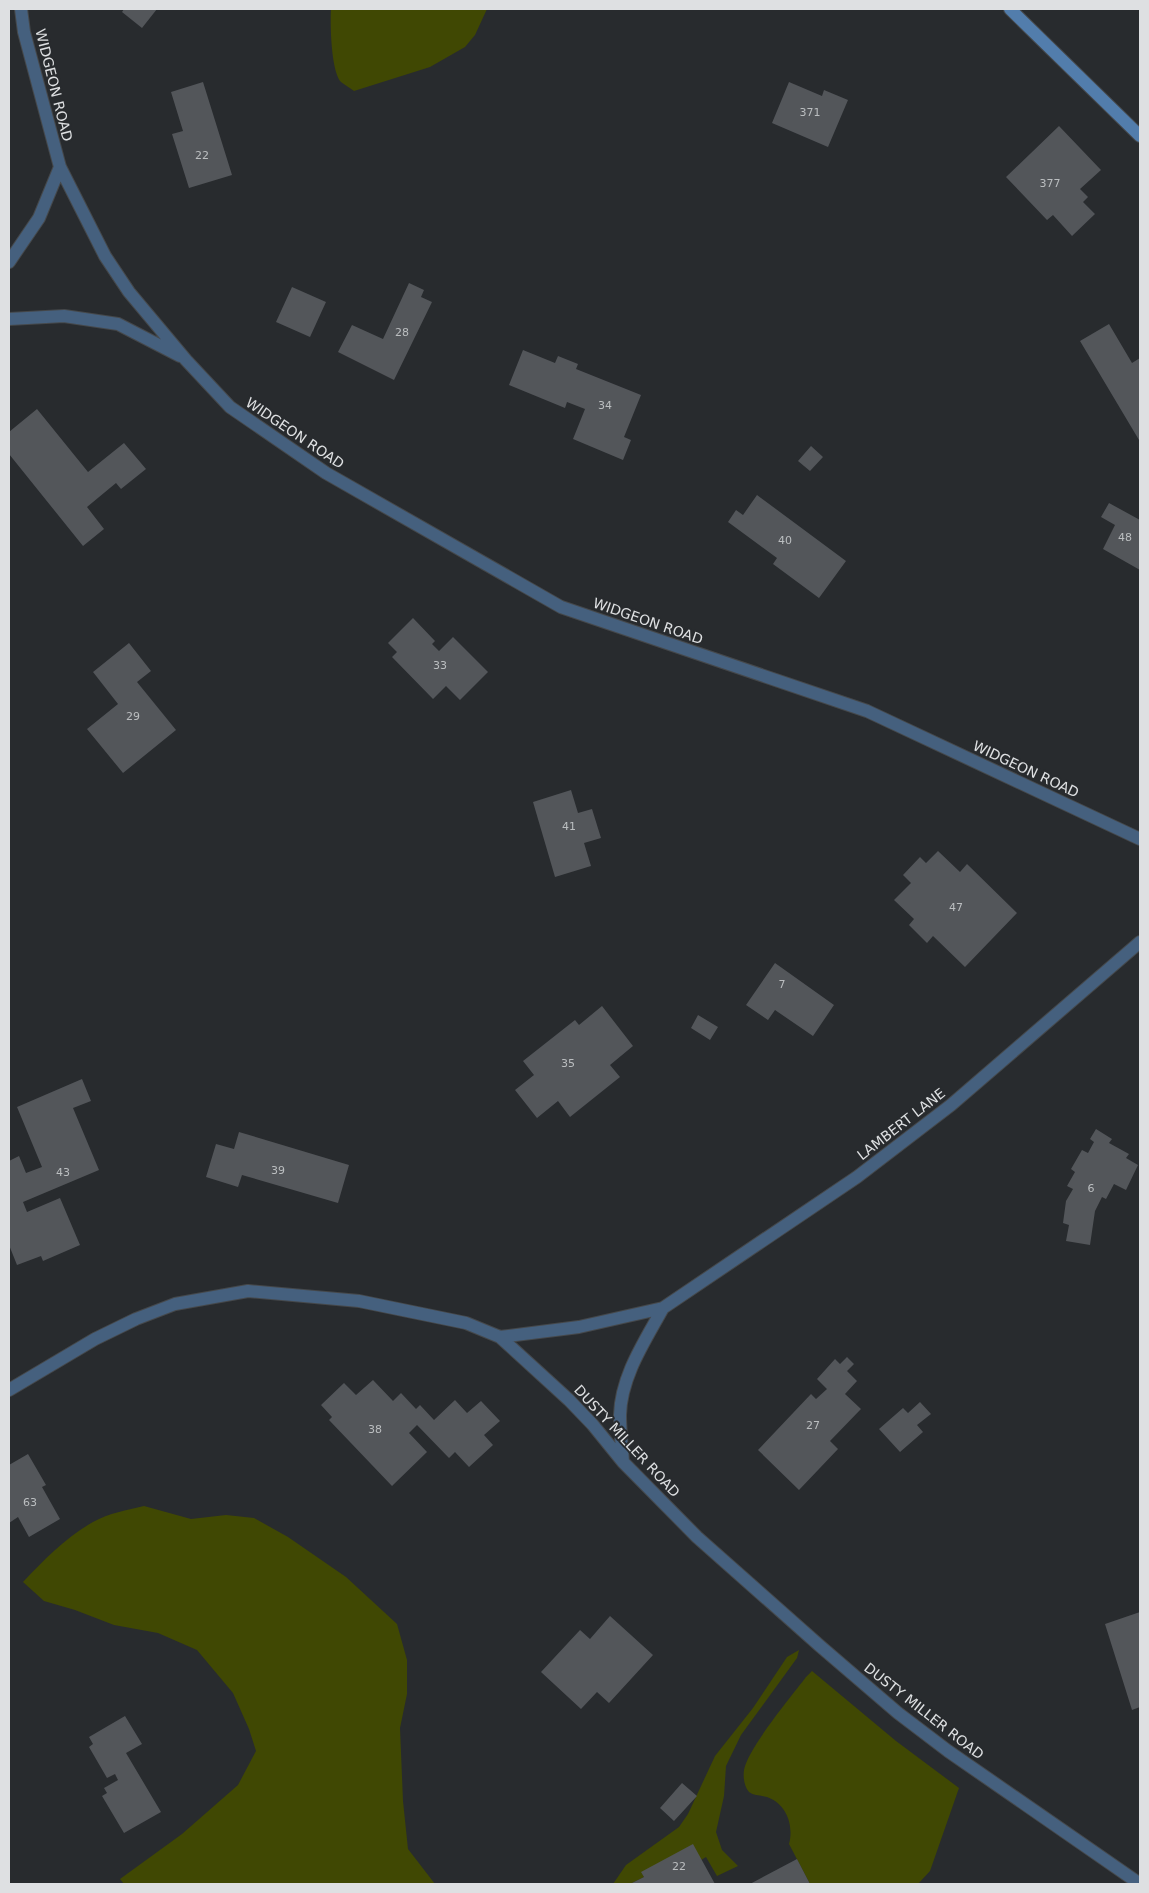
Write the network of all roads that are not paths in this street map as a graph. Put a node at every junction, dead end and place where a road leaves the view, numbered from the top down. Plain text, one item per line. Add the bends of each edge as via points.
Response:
1 (22, 9) edge
2 (1010, 9) edge
3 (1140, 136) edge
4 (60, 167) junction
5 (9, 262) edge
6 (9, 319) edge
7 (186, 360) junction
8 (1140, 839) edge
9 (1140, 942) edge
10 (663, 1308) junction
11 (500, 1337) junction
12 (9, 1390) edge
13 (623, 1462) junction
14 (1140, 1884) edge

1 - 4 street, WIDGEON ROAD via 24,32
2 - 3 main road
4 - 5 street via 39,218
4 - 7 street, WIDGEON ROAD via 110,264
6 - 7 street, WIDGEON ROAD via 64,316 118,324
7 - 8 street, WIDGEON ROAD via 230,407 326,473 561,607 867,712
9 - 10 street, LAMBERT LANE via 951,1105 858,1177
10 - 11 street, LAMBERT LANE via 579,1327
10 - 13 street, LAMBERT LANE via 636,1356 625,1386 620,1414
11 - 12 street, DUSTY MILLER ROAD via 466,1323 359,1302 248,1291 175,1304 136,1319 94,1339
11 - 13 street, DUSTY MILLER ROAD via 569,1400
13 - 14 street, DUSTY MILLER ROAD via 697,1537 898,1713

